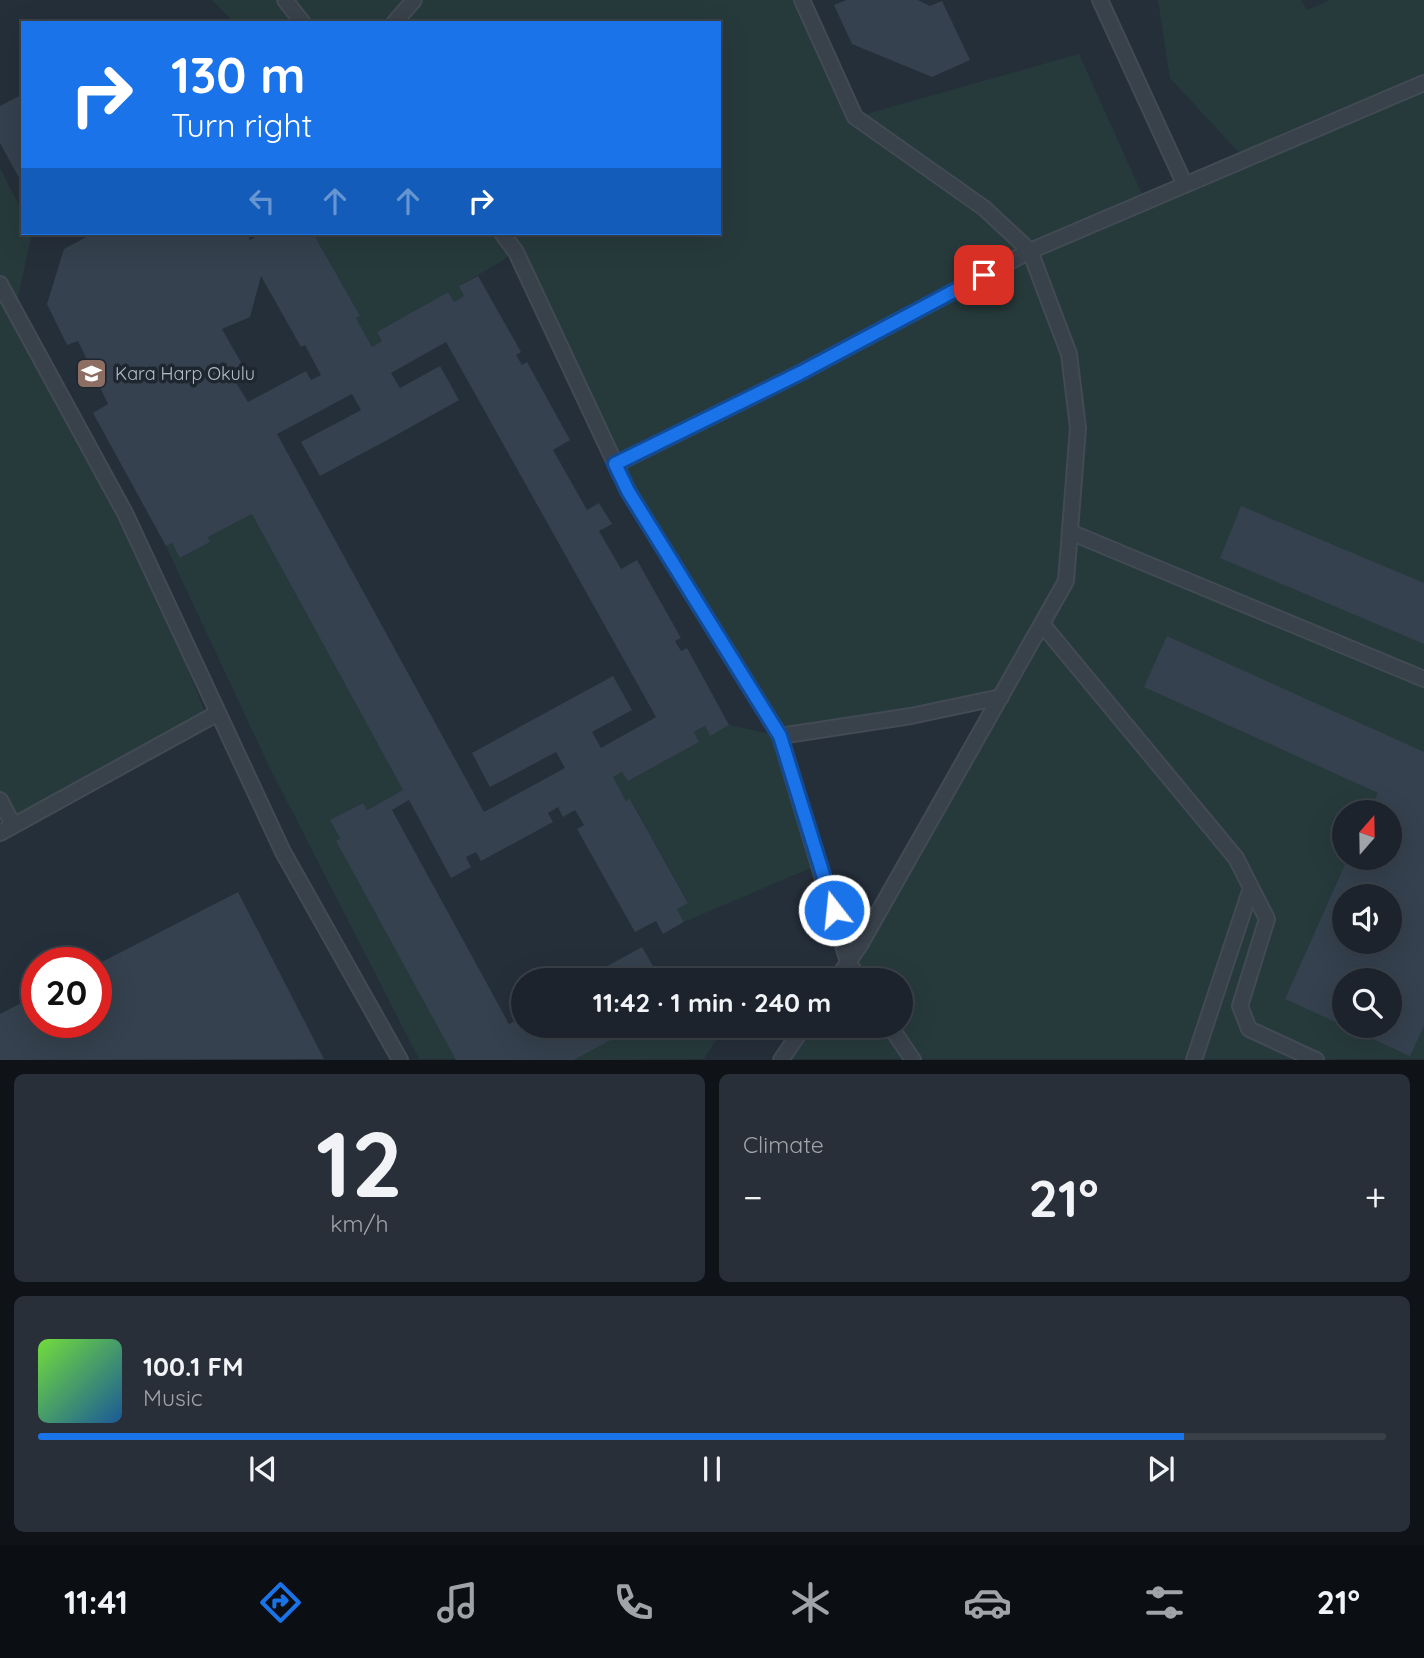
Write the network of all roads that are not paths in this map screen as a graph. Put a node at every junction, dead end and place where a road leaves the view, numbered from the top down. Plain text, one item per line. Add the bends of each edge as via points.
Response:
1 (285, 0) edge
2 (414, 0) edge
3 (802, 0) edge
4 (1100, 0) edge
5 (301, 21) edge
6 (396, 21) edge
7 (1424, 83) edge
8 (1185, 185) junction
9 (503, 235) edge
10 (1030, 251) junction
11 (0, 284) edge
12 (15, 310) junction
13 (0, 317) edge
14 (615, 464) junction
15 (1070, 532) junction
16 (1042, 624) junction
17 (1424, 679) edge
18 (1001, 697) junction
19 (218, 713) junction
20 (780, 736) junction
21 (0, 800) edge
22 (6, 829) edge
23 (1251, 888) junction
24 (848, 962) junction
25 (844, 968) edge
26 (852, 968) edge
27 (796, 1038) edge
28 (898, 1038) edge
29 (400, 1059) edge
30 (781, 1059) edge
31 (912, 1059) edge
32 (1194, 1059) edge
33 (1316, 1059) edge

1 - 5 lane
2 - 6 lane
3 - 10 lane via 855,117 984,208
4 - 8 lane
7 - 8 lane
8 - 10 lane
9 - 14 lane via 516,252
10 - 14 lane via 800,373
10 - 15 lane via 1069,354 1078,428
11 - 12 lane
12 - 13 lane
12 - 19 lane via 125,513
14 - 20 lane
15 - 16 lane via 1066,581
15 - 17 lane
16 - 18 lane
16 - 23 lane via 1236,858
18 - 20 lane
18 - 24 lane
19 - 22 lane
19 - 29 lane via 283,852
20 - 24 lane
21 - 22 lane
23 - 32 lane
23 - 33 lane via 1267,919 1240,1006 1250,1029
24 - 25 lane
24 - 26 lane
27 - 30 lane
28 - 31 lane

